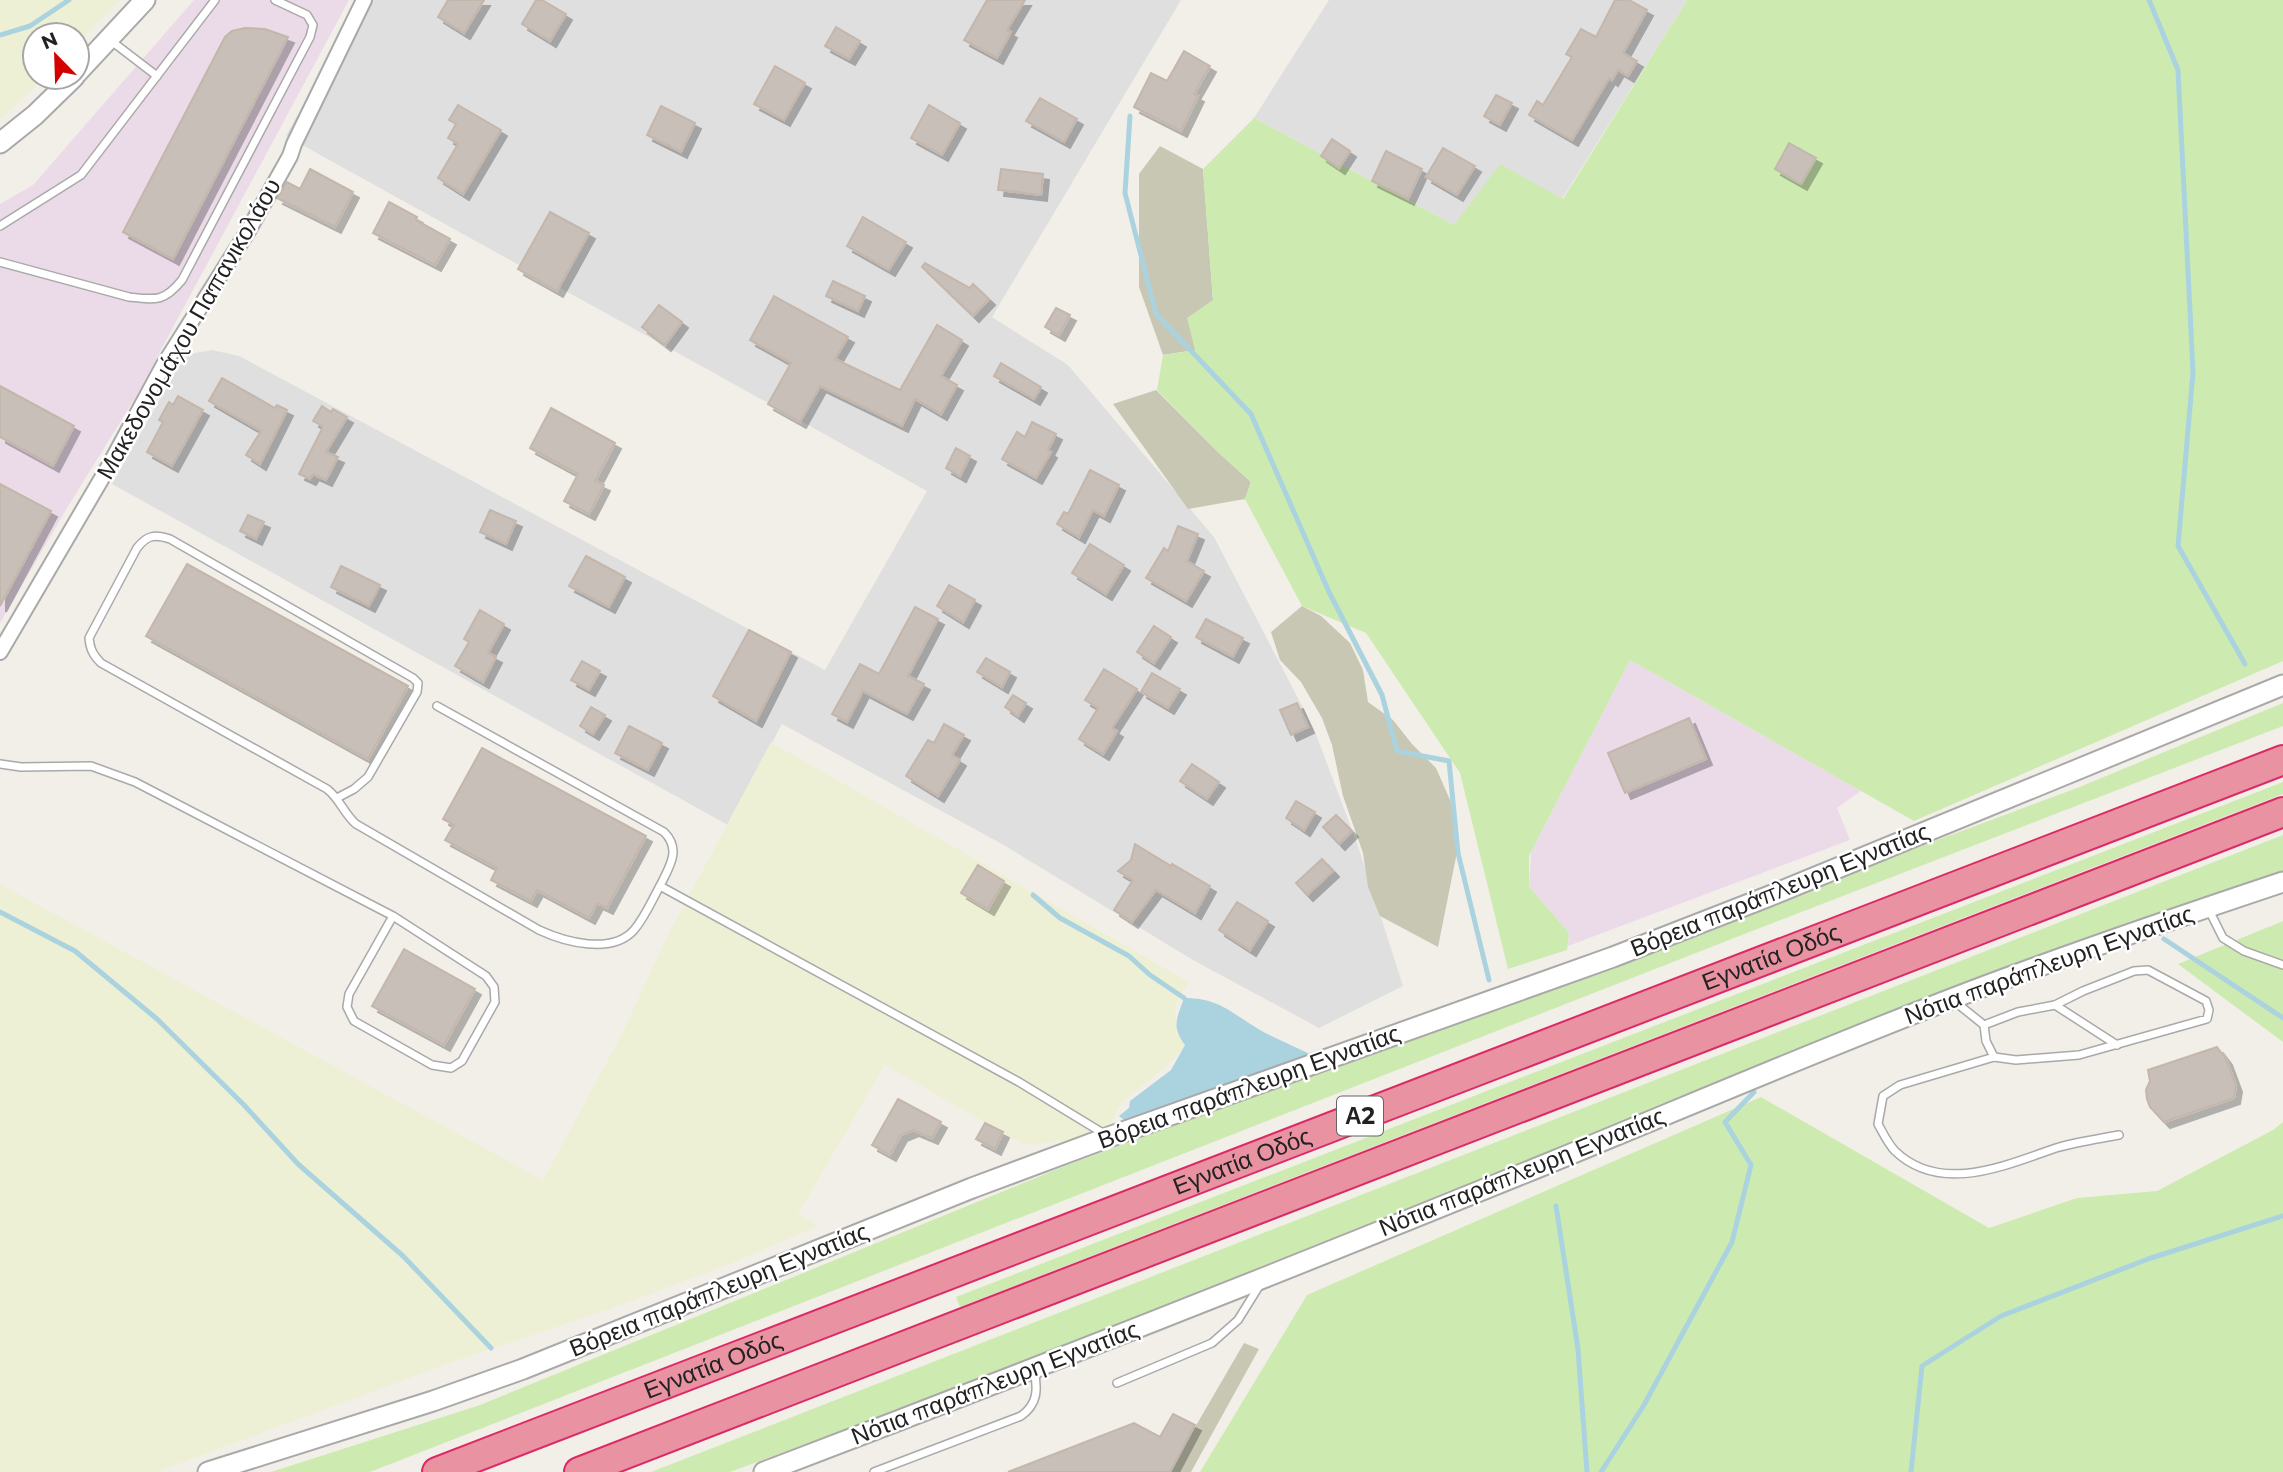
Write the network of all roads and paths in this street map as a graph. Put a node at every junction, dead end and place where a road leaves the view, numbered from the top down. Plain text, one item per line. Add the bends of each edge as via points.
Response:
1 (145, 0) edge
2 (215, 0) edge
3 (275, 0) edge
4 (364, 0) edge
5 (108, 39) junction
6 (91, 58) edge
7 (157, 76) junction
8 (59, 91) edge
9 (0, 143) edge
10 (0, 226) edge
11 (0, 262) edge
12 (0, 652) edge
13 (2283, 685) edge
14 (437, 706) dead end
15 (2283, 760) edge
16 (0, 764) edge
17 (337, 798) junction
18 (2283, 811) edge
19 (2283, 882) edge
20 (660, 886) junction
21 (2208, 907) junction
22 (393, 916) junction
23 (2283, 965) edge
24 (1950, 999) junction
25 (2055, 1005) junction
26 (1984, 1026) junction
27 (2117, 1045) junction
28 (1994, 1057) junction
29 (2119, 1135) dead end
30 (1109, 1137) junction
31 (1265, 1276) junction
32 (1033, 1369) junction
33 (1117, 1383) dead end
34 (769, 1471) edge
35 (208, 1472) edge
36 (437, 1472) edge
37 (579, 1472) edge
38 (874, 1472) edge

1 - 5 street
2 - 7 lane
3 - 11 lane via 307,15 313,25 310,37 182,280 169,295 152,300 130,297
4 - 12 street, Μακεδονομάχου Παπανικολάου via 290,156 163,366
5 - 6 street
5 - 7 lane
7 - 10 lane via 80,176
8 - 9 street
13 - 30 street, Βόρεια παράπλευρη Εγνατίας via 1626,952
14 - 20 lane via 664,832 674,856
15 - 36 highway, Εγνατία Οδός / Α2
16 - 22 lane via 91,766 135,782
17 - 17 lane via 94,656 89,638 145,538 158,535 170,539 418,683 368,777
17 - 20 lane via 356,824 539,930 569,942 608,943 625,937 636,928
18 - 37 highway, Εγνατία Οδός / Α2
19 - 21 street, Νότια παράπλευρη Εγνατίας
20 - 30 lane via 1019,1082
21 - 23 lane via 2223,937 2244,951
21 - 24 street, Νότια παράπλευρη Εγνατίας
22 - 22 lane via 486,976 494,987 495,1002 462,1061 451,1068 432,1065 354,1021 347,1007 349,994
24 - 26 lane
24 - 31 street, Νότια παράπλευρη Εγνατίας
25 - 26 lane via 2018,1012
25 - 27 lane
25 - 27 lane via 2134,971 2148,970 2206,1001 2207,1019
26 - 28 lane
27 - 28 lane via 2079,1055 2016,1060
28 - 29 lane via 1900,1085 1883,1096 1878,1124 1894,1150 1918,1168 1950,1174 1985,1172 2060,1147
30 - 35 street, Βόρεια παράπλευρη Εγνατίας via 523,1368
31 - 32 street, Νότια παράπλευρη Εγνατίας
31 - 33 lane via 1238,1320 1212,1343
32 - 34 street, Νότια παράπλευρη Εγνατίας
32 - 38 lane via 1035,1399 1021,1416

